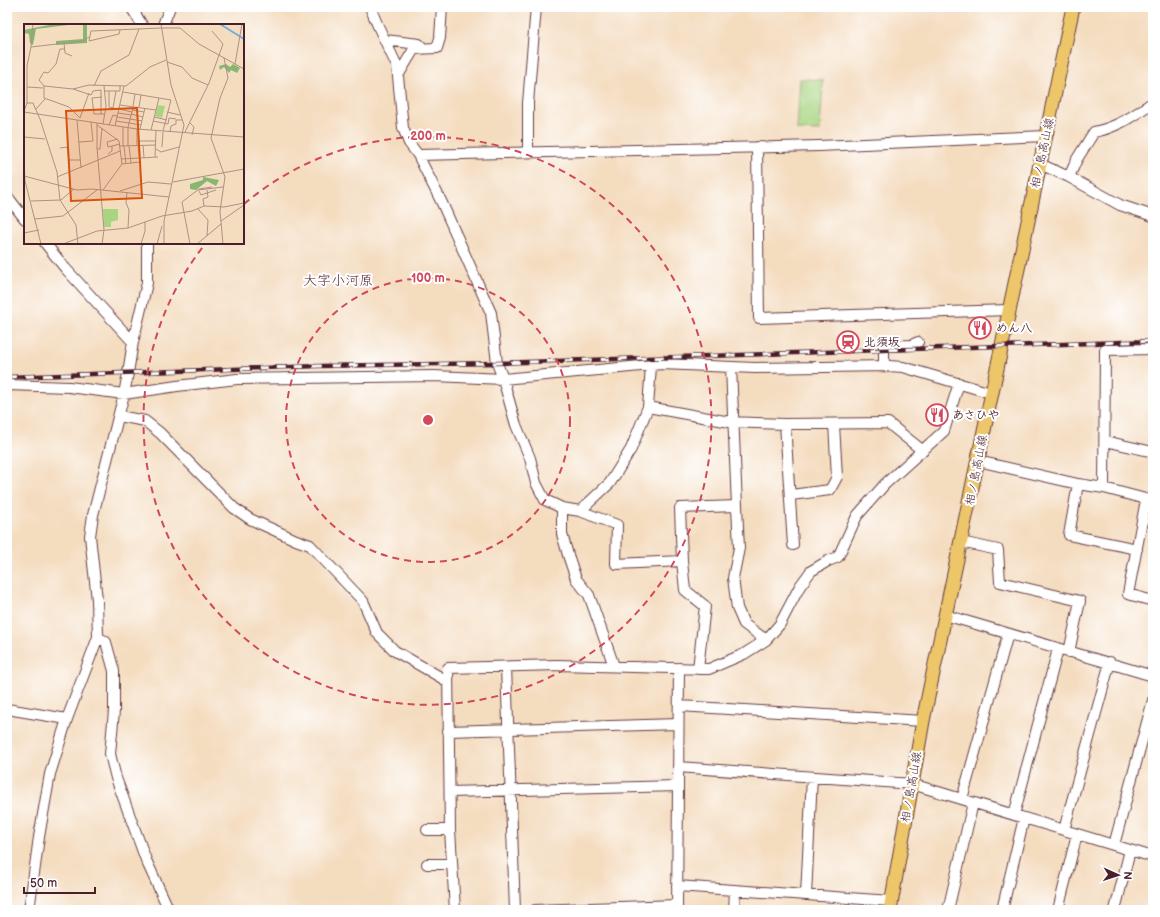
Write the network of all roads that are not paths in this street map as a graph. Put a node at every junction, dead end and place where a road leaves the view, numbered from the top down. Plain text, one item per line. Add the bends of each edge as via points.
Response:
1 (131, 7) edge
2 (170, 7) edge
3 (370, 7) edge
4 (442, 7) edge
5 (536, 7) edge
6 (1072, 7) edge
7 (141, 24) edge
8 (163, 24) edge
9 (385, 40) junction
10 (423, 48) junction
11 (399, 74) junction
12 (1153, 102) edge
13 (1045, 136) junction
14 (757, 147) junction
15 (528, 152) junction
16 (418, 155) junction
17 (1040, 164) junction
18 (1069, 177) junction
19 (7, 196) edge
20 (1153, 216) edge
21 (24, 218) edge
22 (46, 244) edge
23 (148, 244) edge
24 (1009, 310) junction
25 (133, 342) junction
26 (918, 342) dead end
27 (1153, 350) edge
28 (651, 366) junction
29 (884, 366) junction
30 (731, 367) junction
31 (503, 379) junction
32 (960, 383) junction
33 (7, 385) edge
34 (991, 393) junction
35 (124, 394) junction
36 (648, 407) junction
37 (119, 416) junction
38 (734, 422) junction
39 (785, 424) junction
40 (834, 424) junction
41 (1105, 441) junction
42 (923, 451) junction
43 (1153, 452) edge
44 (978, 461) junction
45 (1078, 484) junction
46 (1104, 488) junction
47 (791, 495) junction
48 (1149, 500) edge
49 (737, 506) junction
50 (562, 508) junction
51 (580, 511) junction
52 (961, 542) junction
53 (793, 545) dead end
54 (1137, 549) junction
55 (682, 561) junction
56 (1153, 601) edge
57 (945, 616) junction
58 (1008, 634) junction
59 (98, 637) junction
60 (766, 640) junction
61 (1058, 649) junction
62 (1069, 652) junction
63 (1110, 662) junction
64 (506, 666) junction
65 (614, 666) junction
66 (679, 668) junction
67 (698, 669) junction
68 (1153, 676) edge
69 (447, 681) junction
70 (1153, 700) edge
71 (679, 706) junction
72 (7, 709) edge
73 (67, 719) junction
74 (923, 721) junction
75 (678, 724) junction
76 (508, 729) junction
77 (448, 731) junction
78 (678, 767) junction
79 (812, 777) junction
80 (912, 784) junction
81 (678, 786) junction
82 (510, 791) junction
83 (450, 792) junction
84 (962, 799) junction
85 (973, 803) junction
86 (1014, 815) junction
87 (1024, 818) junction
88 (427, 830) dead end
89 (450, 830) junction
90 (1064, 830) junction
91 (1077, 834) junction
92 (1114, 845) junction
93 (1130, 850) junction
94 (1153, 857) edge
95 (427, 864) dead end
96 (452, 864) junction
97 (677, 886) junction
98 (735, 890) junction
99 (806, 895) junction
100 (891, 906) edge
101 (677, 907) edge
102 (576, 909) edge
103 (29, 910) edge
104 (169, 910) edge
105 (455, 910) edge
106 (515, 910) edge
107 (535, 910) edge
108 (734, 910) edge
109 (948, 910) edge
110 (1002, 910) edge
111 (1058, 910) edge
112 (1115, 910) edge

1 - 7 street
2 - 8 street
3 - 9 street
4 - 10 street via 437,48
5 - 15 street via 528,104
6 - 13 main road, 相ノ島高山線
9 - 10 street via 419,44
9 - 11 street
10 - 11 street via 414,49
11 - 16 street via 404,128 409,143
12 - 18 street via 1110,128 1094,132
13 - 14 street
13 - 17 main road, 相ノ島高山線
14 - 15 street
14 - 24 street via 759,318
15 - 16 street
16 - 31 street via 442,202 491,313 497,363
17 - 18 street
17 - 24 main road, 相ノ島高山線
18 - 20 street via 1120,205
19 - 21 street
22 - 25 street
23 - 25 street via 146,283
24 - 34 main road, 相ノ島高山線
25 - 35 street
26 - 29 street via 911,345 884,346
27 - 41 street via 1105,350
28 - 30 street via 662,364
28 - 31 street
28 - 36 street
29 - 30 street
29 - 32 street via 903,367
30 - 38 street
31 - 35 street via 434,376 237,379
31 - 50 street via 536,483 544,500
32 - 34 street
32 - 42 street via 944,431
33 - 35 street via 68,386
34 - 44 main road, 相ノ島高山線
35 - 37 street
36 - 38 street
36 - 51 street via 631,449 610,483
37 - 59 street via 93,515 90,536
37 - 69 street via 146,421 160,432 239,512 310,545 363,601 378,632 395,651
38 - 39 street
38 - 49 street
39 - 40 street
39 - 47 street
40 - 42 street via 888,423
40 - 47 street via 837,477 830,490
41 - 43 street
41 - 46 street
42 - 60 street via 885,484 857,516 838,557 812,571 800,586 780,624
44 - 45 street
44 - 52 main road, 相ノ島高山線
45 - 46 street
45 - 54 street via 1069,535
46 - 48 street
47 - 53 street
48 - 54 street
49 - 55 street via 680,508
49 - 60 street via 739,548 733,578 736,608 744,624
50 - 51 street
50 - 65 street via 562,534 568,555 576,579 589,595
51 - 55 street via 617,525 616,564
52 - 57 main road, 相ノ島高山線
52 - 62 street via 998,550 1000,582 1080,601
54 - 56 street via 1128,594
55 - 67 street via 685,590 705,606
57 - 58 street
57 - 74 main road, 相ノ島高山線
58 - 61 street
58 - 84 street
59 - 73 street
59 - 104 street via 106,642 114,671 110,754 116,778 146,860
60 - 67 street via 725,663 709,669
61 - 62 street
61 - 86 street
62 - 63 street
63 - 68 street
63 - 90 street
64 - 65 street
64 - 69 street via 448,668
64 - 76 street
65 - 66 street
66 - 67 street
66 - 71 street
69 - 77 street
70 - 92 street
71 - 74 street
71 - 75 street
72 - 73 street
73 - 103 street via 50,774
74 - 80 main road, 相ノ島高山線
75 - 76 street
75 - 78 street
76 - 77 street
76 - 82 street
77 - 83 street
78 - 79 street
78 - 81 street
79 - 80 street
79 - 99 street
80 - 84 street
80 - 100 main road, 相ノ島高山線
81 - 82 street
81 - 97 street
82 - 83 street
82 - 106 street
83 - 89 street
84 - 85 street
85 - 86 street
85 - 109 street
86 - 87 street
87 - 90 street
87 - 110 street
88 - 89 street
89 - 96 street
90 - 91 street
91 - 92 street
91 - 111 street
92 - 93 street
93 - 94 street
93 - 112 street
95 - 96 street
96 - 105 street
97 - 98 street
97 - 101 street
98 - 99 street
98 - 108 street
99 - 100 street
101 - 102 street
102 - 107 street

